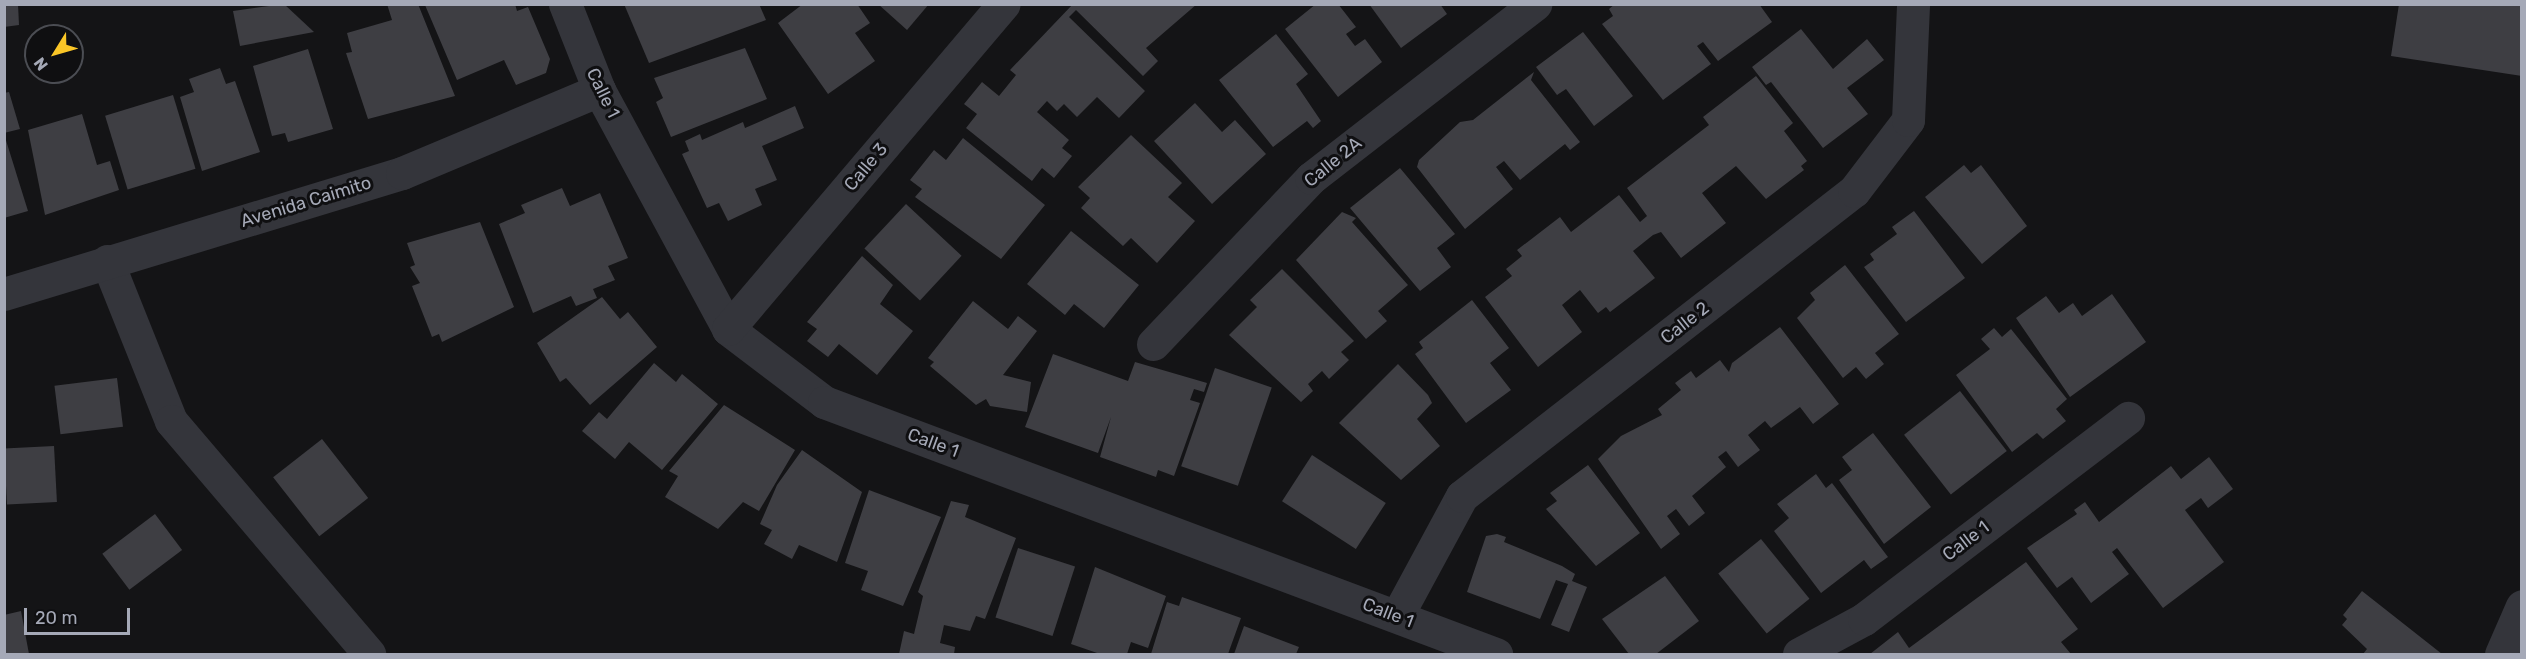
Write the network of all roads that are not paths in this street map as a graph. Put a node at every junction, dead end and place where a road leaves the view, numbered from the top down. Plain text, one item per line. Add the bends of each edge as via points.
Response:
1 (565, 4) edge
2 (1004, 4) edge
3 (1535, 4) edge
4 (1913, 4) edge
5 (600, 90) junction
6 (107, 261) junction
7 (4, 294) edge
8 (728, 329) junction
9 (1153, 344) dead end
10 (2128, 418) dead end
11 (2522, 606) edge
12 (1397, 616) junction
13 (369, 654) edge
14 (1496, 654) edge
15 (1799, 654) edge
16 (2501, 654) edge

1 - 5 street, Calle 1
2 - 8 street, Calle 3
3 - 9 street, Calle 2A via 1311,178
4 - 12 street, Calle 2 via 1908,120 1854,191 1462,496
5 - 6 street, Avenida Caimito via 402,173
5 - 8 street, Calle 1
6 - 7 street, Avenida Caimito
6 - 13 street via 171,421
8 - 12 street, Calle 1 via 824,402
10 - 15 street, Calle 1 via 1864,620
11 - 16 street
12 - 14 street, Calle 1

